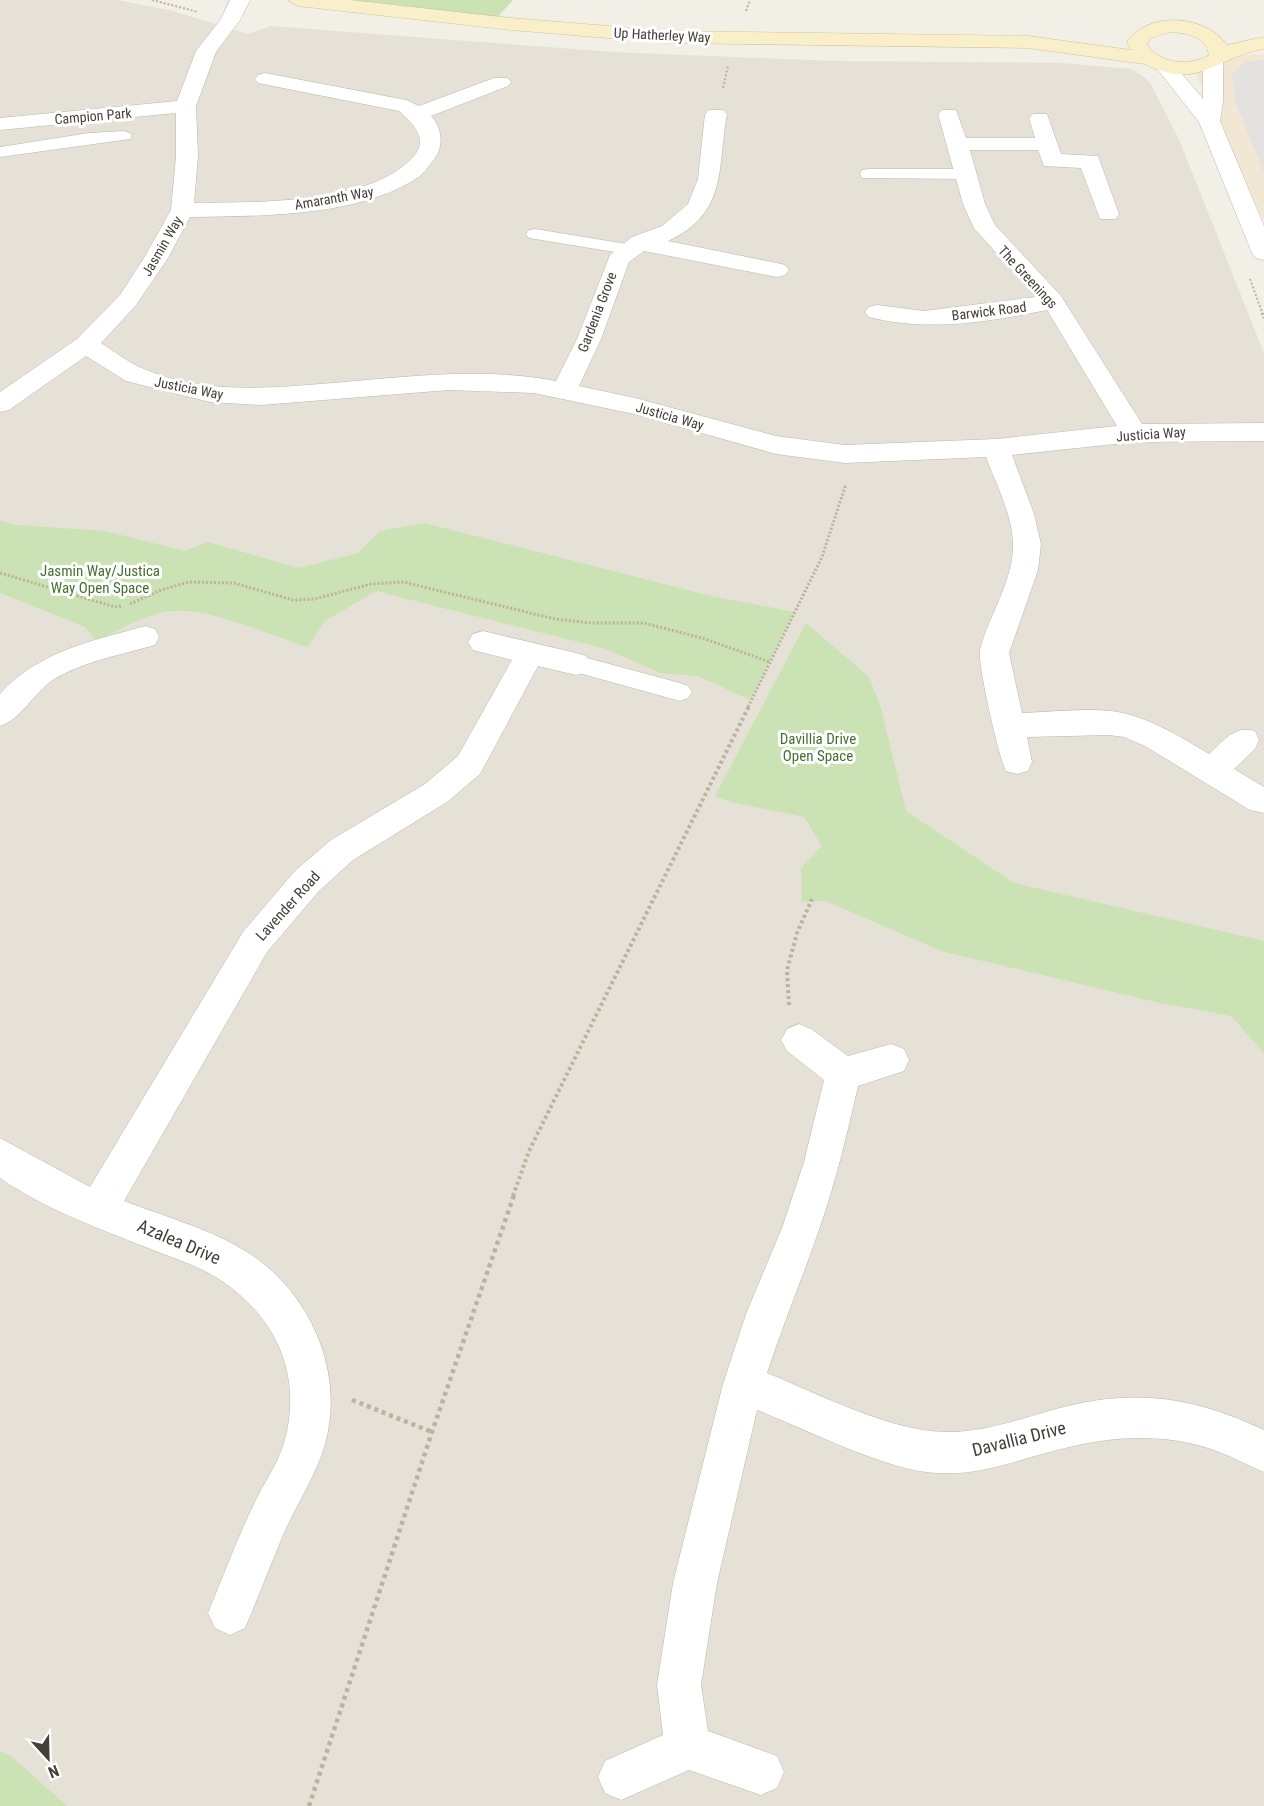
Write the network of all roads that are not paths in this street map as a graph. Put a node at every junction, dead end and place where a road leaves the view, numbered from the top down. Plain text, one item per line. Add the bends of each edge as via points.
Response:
1 (240, 0) edge
2 (298, 0) edge
3 (1186, 28) junction
4 (1149, 29) junction
5 (1264, 32) edge
6 (1028, 42) junction
7 (1264, 43) edge
8 (1216, 59) junction
9 (1157, 62) junction
10 (266, 79) dead end
11 (501, 82) dead end
12 (186, 106) junction
13 (418, 114) junction
14 (717, 114) road end
15 (949, 114) dead end
16 (1040, 118) dead end
17 (1209, 122) junction
18 (0, 124) edge
19 (124, 136) dead end
20 (957, 144) junction
21 (1047, 144) junction
22 (0, 152) edge
23 (868, 174) dead end
24 (966, 174) junction
25 (182, 210) junction
26 (1108, 214) dead end
27 (535, 234) dead end
28 (634, 246) junction
29 (1264, 253) edge
30 (777, 270) dead end
31 (1053, 301) junction
32 (877, 312) dead end
33 (86, 345) junction
34 (565, 390) junction
35 (0, 404) edge
36 (1264, 432) edge
37 (1134, 433) junction
38 (996, 448) junction
39 (145, 637) dead end
40 (483, 642) dead end
41 (530, 653) junction
42 (576, 664) joint
43 (680, 692) dead end
44 (0, 714) edge
45 (1008, 725) junction
46 (1244, 740) dead end
47 (1017, 762) dead end
48 (1211, 772) junction
49 (1261, 801) dead end
50 (799, 1040) road end
51 (891, 1060) dead end
52 (843, 1074) junction
53 (0, 1156) edge
54 (98, 1209) junction
55 (743, 1384) junction
56 (1264, 1451) edge
57 (230, 1613) dead end
58 (688, 1747) junction
59 (761, 1772) dead end
60 (621, 1776) dead end

1 - 12 street, Jasmin Way via 206,51
2 - 6 street, Up Hatherley Way via 669,37
3 - 4 street, Up Hatherley Way
3 - 5 street
3 - 8 street via 1215,41 1220,50
4 - 6 street, Up Hatherley Way
4 - 9 street via 1137,42 1141,52
6 - 9 street, Up Hatherley Way
7 - 8 street via 1243,46
8 - 9 street, Up Hatherley Way via 1198,67
8 - 17 street
9 - 17 street
10 - 13 street via 395,103
11 - 13 street
12 - 18 street, Campion Park
12 - 25 street, Jasmin Way
13 - 25 street, Amaranth Way via 430,134 427,154 411,173 382,189 362,196 284,207
14 - 28 street via 701,137 710,183 700,206 677,227
15 - 20 street, The Greenings
16 - 21 street
17 - 29 street
19 - 22 lane
20 - 21 street
20 - 24 street, The Greenings
21 - 26 street via 1052,161 1090,161
23 - 24 lane
24 - 31 street, The Greenings via 985,228
25 - 33 street, Jasmin Way via 144,279
27 - 28 lane
28 - 30 street
28 - 34 street, Gardenia Grove via 614,267 589,339
31 - 32 street, Barwick Road via 928,330
31 - 37 street, The Greenings via 1113,393
33 - 34 street, Justicia Way via 135,375 210,394 261,397 449,382
33 - 35 street, Jasmin Way
34 - 38 street, Justicia Way via 776,445 845,453
36 - 37 street, Justicia Way
37 - 38 street, Justicia Way
38 - 45 street via 1027,544 1024,570 994,653
39 - 44 street via 80,655 42,673
40 - 41 street
41 - 42 street
41 - 54 street, Lavender Road via 469,765 436,793 342,850 307,881 255,942
42 - 43 lane
45 - 47 street
45 - 48 street via 1126,726 1156,737
46 - 48 street
48 - 49 street
50 - 52 street
51 - 52 street
52 - 55 street via 808,1206
53 - 54 street, Azalea Drive via 52,1188
54 - 57 street, Azalea Drive via 210,1252 237,1268 262,1288 298,1336 308,1359 313,1407 304,1446
55 - 56 street, Davallia Drive via 912,1450 981,1451 1082,1423 1146,1415 1186,1420 1226,1432
55 - 58 street via 695,1583 679,1685
58 - 59 street
58 - 60 street

